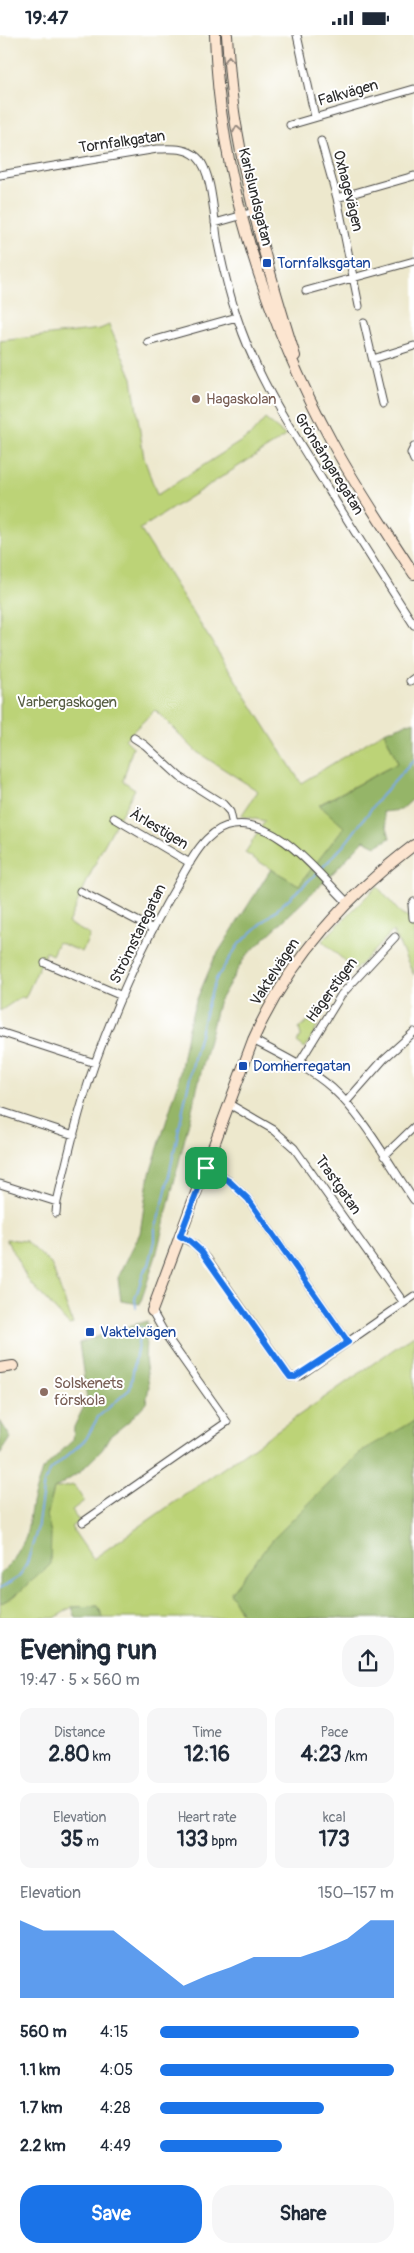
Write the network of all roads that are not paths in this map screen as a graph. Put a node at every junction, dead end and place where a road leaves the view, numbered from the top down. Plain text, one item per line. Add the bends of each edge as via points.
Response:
1 (215, 35) edge
2 (227, 35) edge
3 (297, 35) edge
4 (414, 89) edge
5 (315, 117) junction
6 (290, 125) dead end
7 (321, 141) dead end
8 (0, 175) edge
9 (414, 176) edge
10 (336, 198) junction
11 (254, 212) junction
12 (243, 215) junction
13 (215, 223) junction
14 (414, 261) edge
15 (355, 277) junction
16 (306, 291) dead end
17 (359, 306) dead end
18 (237, 317) junction
19 (364, 323) dead end
20 (148, 342) dead end
21 (414, 346) edge
22 (372, 359) junction
23 (305, 388) junction
24 (383, 404) dead end
25 (414, 447) edge
26 (414, 460) edge
27 (366, 499) junction
28 (414, 564) edge
29 (414, 574) edge
30 (414, 625) edge
31 (134, 738) dead end
32 (114, 818) dead end
33 (233, 825) junction
34 (414, 845) edge
35 (190, 863) junction
36 (80, 891) dead end
37 (414, 902) edge
38 (348, 903) junction
39 (413, 918) edge
40 (153, 929) junction
41 (395, 937) dead end
42 (45, 963) dead end
43 (122, 996) junction
44 (0, 1032) edge
45 (414, 1032) edge
46 (253, 1040) junction
47 (95, 1063) junction
48 (298, 1065) junction
49 (346, 1103) junction
50 (229, 1104) junction
51 (0, 1111) edge
52 (414, 1127) edge
53 (74, 1135) junction
54 (384, 1156) junction
55 (206, 1168) junction
56 (0, 1184) edge
57 (414, 1200) edge
58 (57, 1202) junction
59 (56, 1213) dead end
60 (180, 1236) junction
61 (414, 1296) edge
62 (404, 1303) junction
63 (152, 1311) joint
64 (348, 1342) junction
65 (13, 1366) dead end
66 (0, 1368) edge
67 (83, 1521) dead end

1 - 12 main road, Karlslundsgatan via 222,120
11 -> 2 main road, Karlslundsgatan via 236,123
3 - 5 street
4 - 5 street, Falkvägen
5 - 6 street, Falkvägen
7 - 10 street, Oxhagevägen
8 - 13 street, Tornfalkgatan via 157,149 181,149 195,155 203,165
9 - 10 street
10 - 15 street, Oxhagevägen
11 - 12 street
11 - 23 main road, Karlslundsgatan
12 - 13 street
12 - 23 main road, Karlslundsgatan via 276,325
13 - 18 street, Grönsångaregatan via 225,277
14 - 15 street
15 - 16 street
15 - 17 street, Oxhagevägen
18 - 20 street
18 - 30 street, Grönsångaregatan via 279,409
19 - 22 street
21 - 22 street
22 - 24 street
23 - 27 main road, Karlslundsgatan via 333,446
25 - 26 street via 411,453
27 - 28 main road, Karlslundsgatan
27 - 29 main road, Karlslundsgatan
31 - 33 street via 180,777 223,804 230,812
32 - 35 street, Ärlestigen
33 - 35 street, Strömstaregatan via 212,834
33 - 38 street via 250,825 270,833 292,848
34 - 38 main road, Vaktelvägen
35 - 40 street, Strömstaregatan
36 - 40 street
37 - 39 street
38 - 46 main road, Vaktelvägen via 289,972
40 - 43 street, Strömstaregatan
41 - 48 street, Hägerstigen via 345,990
42 - 43 street
43 - 47 street, Strömstaregatan
44 - 47 street
45 - 49 street via 384,1059
46 - 48 street
46 - 50 main road, Vaktelvägen
47 - 53 street, Strömstaregatan
48 - 49 street via 325,1083
49 - 54 street
50 - 55 main road, Vaktelvägen
50 - 62 street, Trastgatan via 274,1130 294,1148
51 - 53 street
52 - 54 street
53 - 58 street, Strömstaregatan
54 - 57 street
55 - 60 main road, Vaktelvägen
55 - 64 street via 229,1181 248,1199
56 - 58 street
58 - 59 street, Strömstaregatan
60 - 63 main road, Vaktelvägen
60 - 64 street via 194,1244 207,1258 290,1377 299,1375
61 - 62 street
62 - 64 street
63 - 67 street, Vaktelvägen via 227,1421
65 - 66 main road

